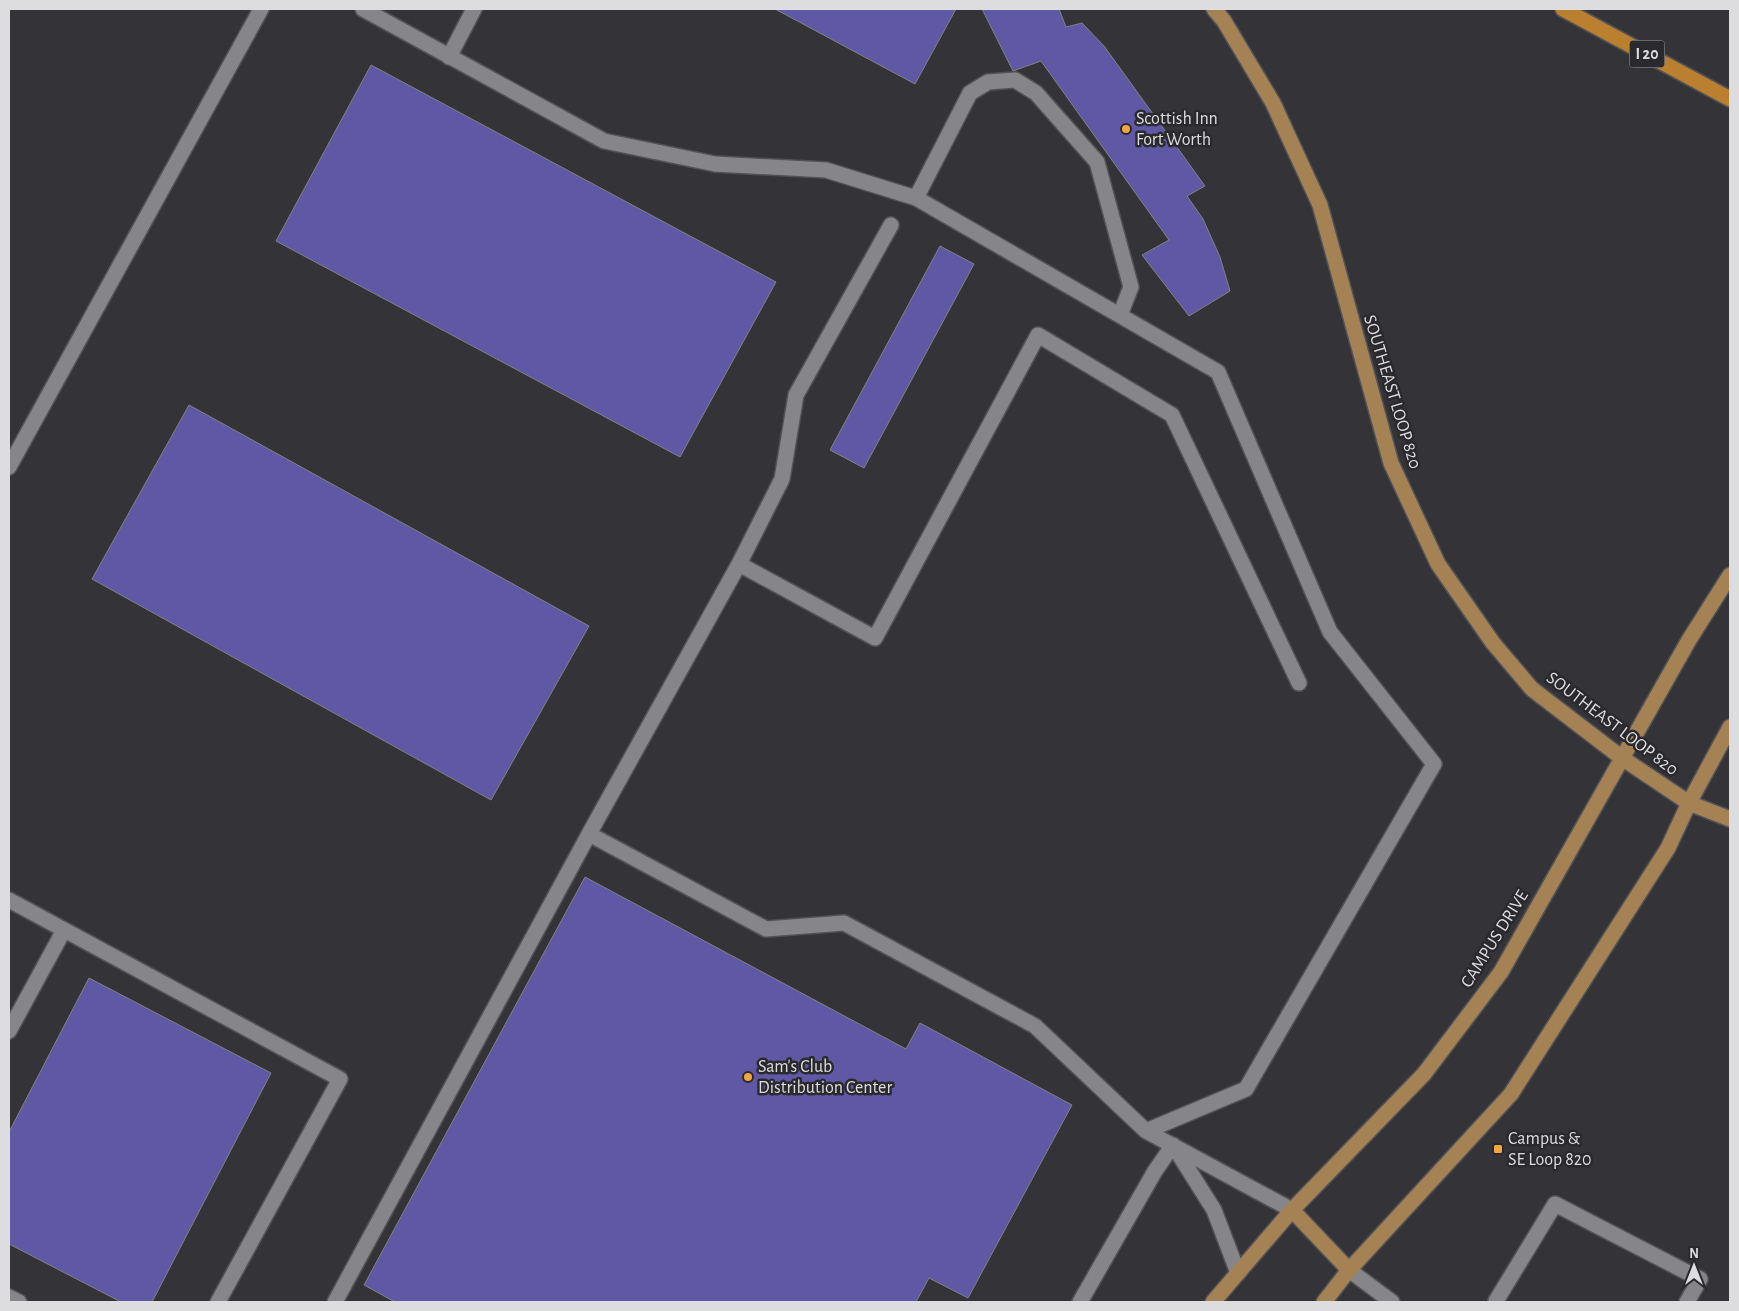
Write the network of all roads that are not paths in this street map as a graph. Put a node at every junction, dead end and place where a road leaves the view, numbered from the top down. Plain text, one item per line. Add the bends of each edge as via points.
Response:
1 (262, 9) edge
2 (363, 9) edge
3 (474, 9) edge
4 (1214, 9) edge
5 (1563, 9) edge
6 (449, 57) junction
7 (1730, 99) edge
8 (916, 198) junction
9 (891, 225) dead end
10 (1120, 316) junction
11 (9, 466) edge
12 (739, 564) junction
13 (1730, 575) edge
14 (1299, 683) dead end
15 (1730, 726) edge
16 (1622, 758) junction
17 (1688, 803) junction
18 (1730, 819) edge
19 (589, 834) junction
20 (9, 900) edge
21 (64, 930) junction
22 (9, 1031) edge
23 (1146, 1131) junction
24 (1173, 1145) junction
25 (1292, 1210) junction
26 (1349, 1270) junction
27 (1238, 1273) junction
28 (9, 1297) edge
29 (18, 1302) edge
30 (218, 1302) edge
31 (335, 1302) edge
32 (1080, 1302) edge
33 (1213, 1302) edge
34 (1324, 1302) edge
35 (1392, 1302) edge
36 (1498, 1302) edge
37 (1687, 1302) edge

1 - 11 lane
2 - 6 lane
3 - 6 lane
4 - 16 main road, SOUTHEAST LOOP 820 via 1273,102 1320,205 1391,463 1438,564 1493,643 1532,689
5 - 7 highway, I 20
6 - 8 lane via 604,142 715,164 826,170
8 - 10 lane
8 - 10 lane via 970,93 988,82 1015,80 1036,93 1097,162 1131,287
9 - 12 lane via 796,395 782,479
10 - 23 lane via 1218,372 1330,632 1434,764 1246,1089
12 - 14 lane via 875,638 1038,335 1172,415
12 - 19 lane
13 - 16 main road, CAMPUS DRIVE via 1688,640
15 - 17 main road
16 - 17 main road, SOUTHEAST LOOP 820
16 - 25 main road, CAMPUS DRIVE via 1500,972 1424,1074
17 - 18 main road, SOUTHEAST LOOP 820
17 - 26 main road via 1668,848 1511,1094
19 - 23 lane via 766,929 844,923 1035,1026
19 - 31 lane
20 - 21 lane
21 - 22 lane
21 - 30 lane via 340,1079
23 - 24 lane
24 - 25 lane
24 - 27 lane via 1214,1210
24 - 32 lane
25 - 26 main road
25 - 27 main road, CAMPUS DRIVE
26 - 34 main road
26 - 35 lane
27 - 33 main road, CAMPUS DRIVE
28 - 29 lane
36 - 37 lane via 1555,1204 1700,1279

